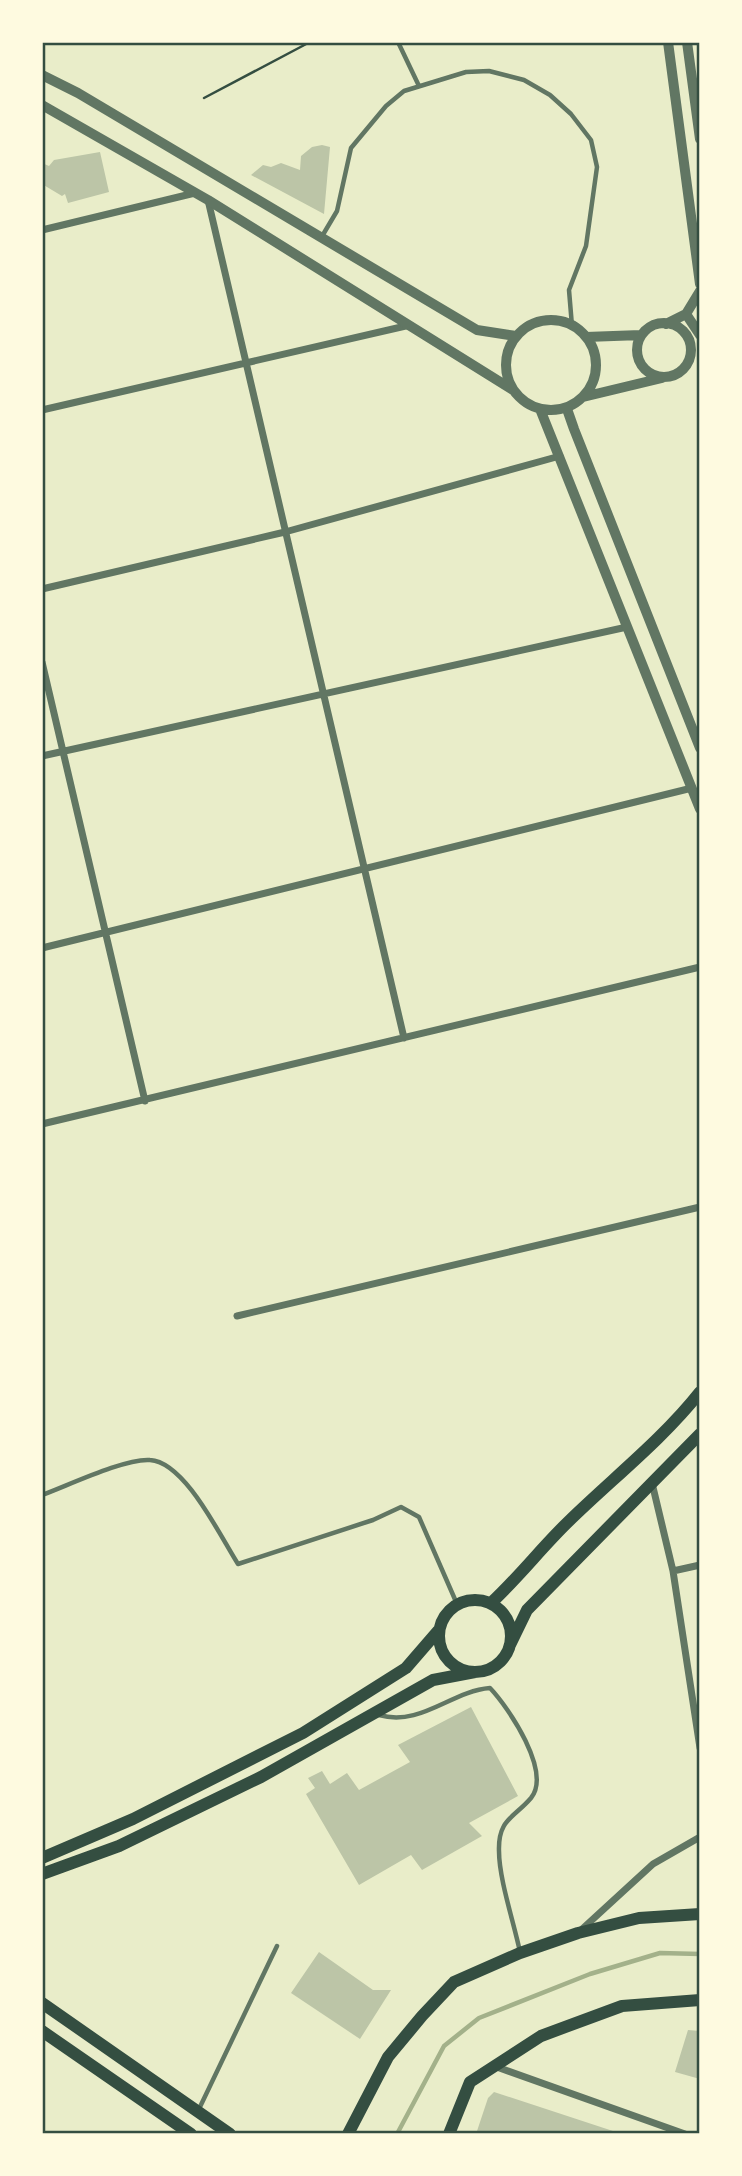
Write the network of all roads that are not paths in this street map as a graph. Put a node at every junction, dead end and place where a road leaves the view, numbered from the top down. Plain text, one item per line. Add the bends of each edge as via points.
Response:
1 (398, 42) edge
2 (668, 42) edge
3 (687, 42) edge
4 (42, 75) edge
5 (419, 86) junction
6 (42, 105) edge
7 (700, 139) edge
8 (195, 193) junction
9 (208, 200) junction
10 (42, 230) edge
11 (321, 239) junction
12 (700, 284) edge
13 (700, 291) edge
14 (686, 314) junction
15 (666, 324) junction
16 (412, 325) junction
17 (572, 326) junction
18 (641, 335) junction
19 (700, 335) edge
20 (516, 336) junction
21 (586, 337) junction
22 (700, 351) edge
23 (246, 361) junction
24 (682, 370) junction
25 (667, 377) junction
26 (513, 390) junction
27 (583, 397) junction
28 (570, 406) junction
29 (540, 409) junction
30 (42, 410) edge
31 (560, 456) junction
32 (285, 532) junction
33 (42, 589) edge
34 (627, 627) junction
35 (42, 662) edge
36 (323, 696) junction
37 (700, 748) edge
38 (65, 750) junction
39 (42, 756) edge
40 (692, 788) junction
41 (700, 809) edge
42 (364, 869) junction
43 (105, 933) junction
44 (42, 948) edge
45 (700, 967) edge
46 (404, 1038) junction
47 (145, 1101) junction
48 (42, 1124) edge
49 (700, 1207) edge
50 (237, 1316) dead end
51 (700, 1392) edge
52 (700, 1434) edge
53 (652, 1483) junction
54 (42, 1495) edge
55 (700, 1566) edge
56 (673, 1571) junction
57 (491, 1603) junction
58 (457, 1604) junction
59 (438, 1631) junction
60 (510, 1645) junction
61 (475, 1672) junction
62 (372, 1713) junction
63 (700, 1748) edge
64 (700, 1837) edge
65 (42, 1858) edge
66 (42, 1874) edge
67 (700, 1914) edge
68 (578, 1933) junction
69 (277, 1946) dead end
70 (520, 1953) junction
71 (700, 2000) edge
72 (42, 2003) edge
73 (42, 2031) edge
74 (494, 2066) junction
75 (198, 2112) junction
76 (681, 2133) edge
77 (191, 2134) edge
78 (230, 2134) edge
79 (348, 2134) edge
80 (449, 2134) edge

1 - 5 lane
2 - 12 street
3 - 7 street
4 - 11 street
5 - 11 lane via 386,106 351,148 337,211
5 - 17 lane via 466,72 489,71 524,80 550,95 591,140 597,167 593,213 569,290
6 - 8 street
8 - 9 street
8 - 10 street
9 - 16 street
9 - 23 street
11 - 20 street via 477,330
13 - 14 street
14 - 15 street
14 - 19 street
15 - 18 street via 648,328
15 - 24 street via 683,331 691,346
16 - 23 street
16 - 26 street
17 - 20 street via 542,321
17 - 21 street
18 - 21 street
18 - 25 street via 639,362 650,374
20 - 26 street via 505,363
21 - 27 street via 593,349 595,374
22 - 24 street
23 - 30 street
23 - 32 street
24 - 25 street
25 - 27 street
26 - 29 street
27 - 28 street
28 - 29 street
28 - 37 street via 573,429
29 - 31 street
31 - 32 street
31 - 34 street
32 - 33 street
32 - 36 street
34 - 36 street
34 - 40 street
35 - 38 street
36 - 38 street
36 - 42 street
38 - 39 street
38 - 43 street
40 - 41 street
40 - 42 street
42 - 43 street
42 - 46 street
43 - 44 street
43 - 47 street
45 - 46 street
46 - 47 street
47 - 48 street
49 - 50 street
51 - 57 main road
52 - 53 main road
53 - 56 street
53 - 60 main road via 527,1610
54 - 58 lane via 151,1459 186,1479 238,1564 401,1507 419,1517
55 - 56 street
56 - 63 street
57 - 58 main road via 480,1599
57 - 60 main road via 508,1621
58 - 59 main road via 447,1611
59 - 61 main road via 439,1643 452,1664
59 - 65 main road via 406,1668 303,1733 133,1819
60 - 61 main road via 497,1665
61 - 62 main road via 433,1680
62 - 66 main road via 261,1777 119,1846
62 - 70 lane via 421,1715 471,1690 490,1688 508,1707 535,1764 538,1781 532,1798 503,1825 499,1851
64 - 68 street via 653,1864
67 - 68 main road via 639,1918
68 - 70 main road
69 - 75 lane
70 - 79 main road via 454,1982 388,2057
71 - 74 main road via 622,2006 541,2036
72 - 75 main road
73 - 77 main road
74 - 76 street
74 - 80 main road via 470,2082
75 - 78 main road

